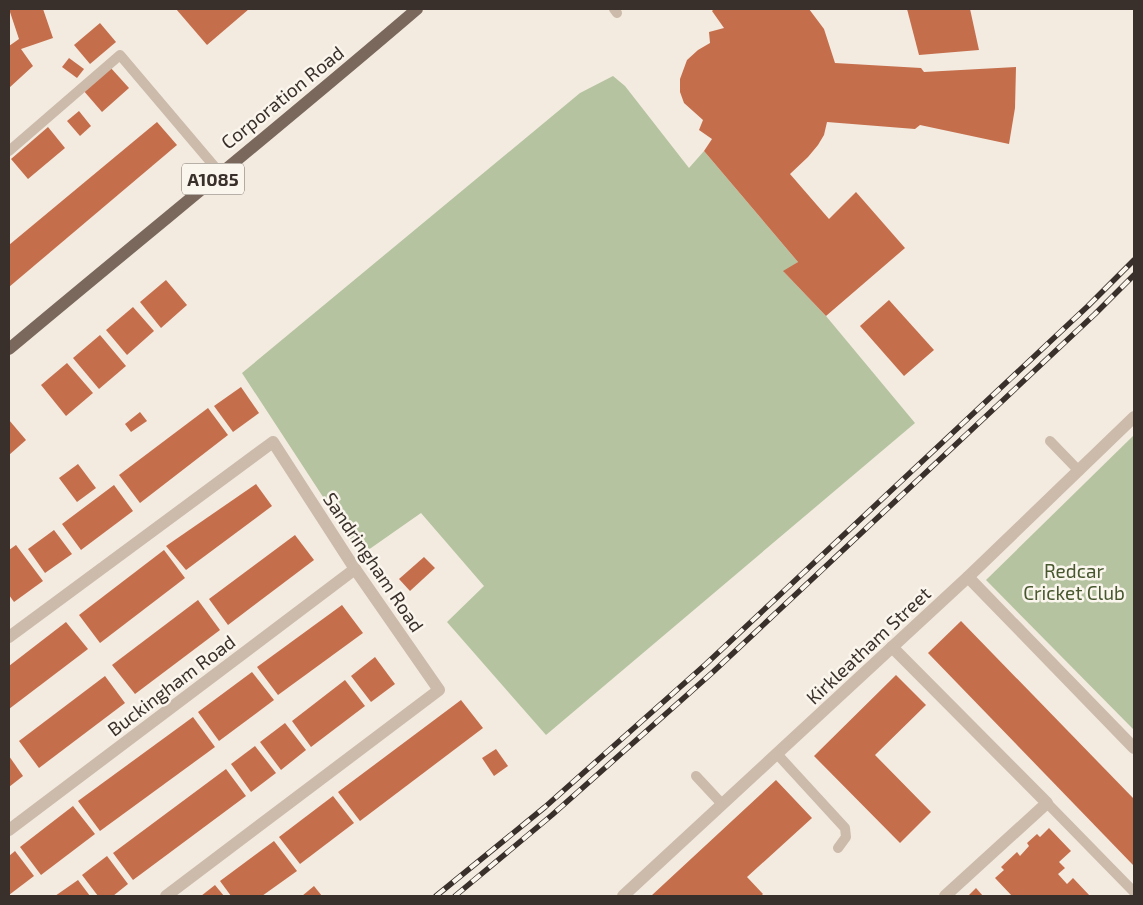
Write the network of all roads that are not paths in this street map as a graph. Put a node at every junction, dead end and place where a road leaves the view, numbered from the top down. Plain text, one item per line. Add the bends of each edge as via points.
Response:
1 (417, 9) edge
2 (9, 151) edge
3 (220, 173) junction
4 (9, 349) edge
5 (1134, 417) edge
6 (1050, 441) dead end
7 (1079, 471) junction
8 (355, 569) junction
9 (968, 578) junction
10 (9, 638) edge
11 (892, 647) junction
12 (1134, 748) edge
13 (778, 755) junction
14 (696, 776) dead end
15 (1047, 803) junction
16 (722, 804) junction
17 (9, 830) edge
18 (838, 848) dead end
19 (1134, 892) edge
20 (166, 896) edge
21 (623, 896) edge
22 (945, 896) edge

1 - 3 main road, Corporation Road / A1085
2 - 3 lane via 120,55
3 - 4 main road, Corporation Road / A1085
5 - 7 street, Kirkleatham Street
6 - 7 lane
7 - 9 street, Kirkleatham Street
8 - 10 street, Sandringham Road via 273,442
8 - 17 street, Buckingham Road
8 - 20 street, Sandringham Road via 439,690
9 - 11 street, Kirkleatham Street
9 - 12 street
11 - 13 street, Kirkleatham Street
11 - 15 street
13 - 16 street, Kirkleatham Street
13 - 18 lane via 845,828 846,837
14 - 16 lane
15 - 19 lane
15 - 22 street
16 - 21 street, Kirkleatham Street

